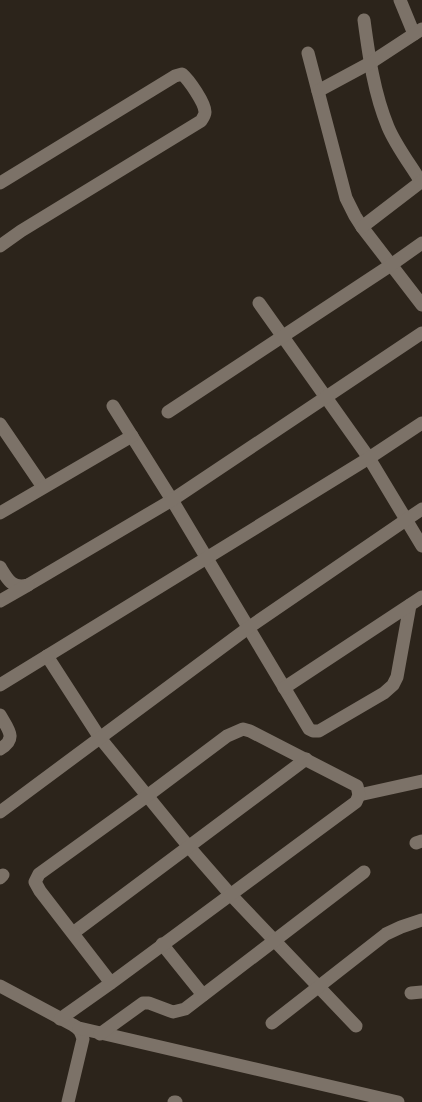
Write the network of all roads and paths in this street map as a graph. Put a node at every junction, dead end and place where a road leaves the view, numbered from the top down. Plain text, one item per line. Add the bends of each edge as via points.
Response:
1 (400, 0) edge
2 (364, 20) dead end
3 (418, 32) edge
4 (308, 53) dead end
5 (370, 63) junction
6 (318, 91) junction
7 (422, 182) edge
8 (0, 183) edge
9 (362, 227) junction
10 (422, 242) edge
11 (0, 246) edge
12 (391, 265) junction
13 (259, 303) dead end
14 (422, 305) edge
15 (422, 333) edge
16 (282, 337) junction
17 (325, 397) junction
18 (113, 406) dead end
19 (168, 412) dead end
20 (422, 423) edge
21 (0, 424) edge
22 (132, 436) junction
23 (369, 458) junction
24 (43, 487) junction
25 (172, 500) junction
26 (422, 509) edge
27 (0, 513) edge
28 (406, 520) junction
29 (422, 546) edge
30 (206, 558) junction
31 (0, 568) edge
32 (28, 585) junction
33 (422, 597) edge
34 (0, 601) edge
35 (410, 605) junction
36 (248, 628) junction
37 (47, 656) junction
38 (0, 685) edge
39 (284, 688) junction
40 (0, 715) edge
41 (100, 738) junction
42 (0, 750) edge
43 (306, 759) junction
44 (422, 781) edge
45 (359, 795) junction
46 (147, 796) junction
47 (0, 812) edge
48 (189, 847) junction
49 (364, 872) dead end
50 (230, 894) junction
51 (422, 920) edge
52 (73, 933) junction
53 (274, 940) junction
54 (162, 944) junction
55 (111, 983) junction
56 (0, 986) edge
57 (319, 988) junction
58 (203, 995) junction
59 (60, 1018) junction
60 (272, 1023) dead end
61 (356, 1026) dead end
62 (79, 1028) junction
63 (100, 1034) junction
64 (368, 1099) edge
65 (68, 1102) edge
66 (398, 1102) edge

1 - 3 street
2 - 5 street
3 - 5 street
4 - 6 street
5 - 6 street
5 - 7 street via 375,90 388,128
6 - 9 street via 346,198
7 - 9 street
8 - 11 street via 175,76 182,74 188,79 204,107 205,114 201,121
9 - 12 street
10 - 12 street
12 - 14 street
12 - 16 street
13 - 16 street
15 - 17 street
16 - 17 street
16 - 19 street
17 - 23 street
17 - 25 street
18 - 22 street
20 - 23 street
21 - 24 street
22 - 24 street
22 - 25 street
23 - 28 street
23 - 30 street
24 - 27 street
25 - 30 street
25 - 32 street
26 - 28 street
28 - 29 street
28 - 36 street
30 - 36 street
30 - 37 street
31 - 32 street via 13,585
32 - 34 street
33 - 35 street
35 - 39 street
35 - 39 street via 398,677 384,693 319,731 313,731 309,729
36 - 39 street
36 - 41 street
37 - 38 street
37 - 41 street
40 - 42 street via 8,730 10,741
41 - 46 street
41 - 47 street
43 - 45 street via 357,786
43 - 46 street via 250,731 243,730 227,736
43 - 48 street
44 - 45 street
45 - 50 street via 356,802
46 - 48 street
46 - 52 street via 39,874 35,882 40,891
48 - 50 street
48 - 52 street
49 - 53 street
50 - 53 street
50 - 54 street
51 - 57 street via 386,934
52 - 55 street
53 - 57 street
53 - 58 street
54 - 55 street
54 - 58 street
55 - 59 street
56 - 59 street
57 - 60 street
57 - 61 street
58 - 63 street via 185,1009 173,1012 143,1003
59 - 62 street
62 - 63 street
62 - 65 street via 83,1039
63 - 64 street
64 - 66 street

